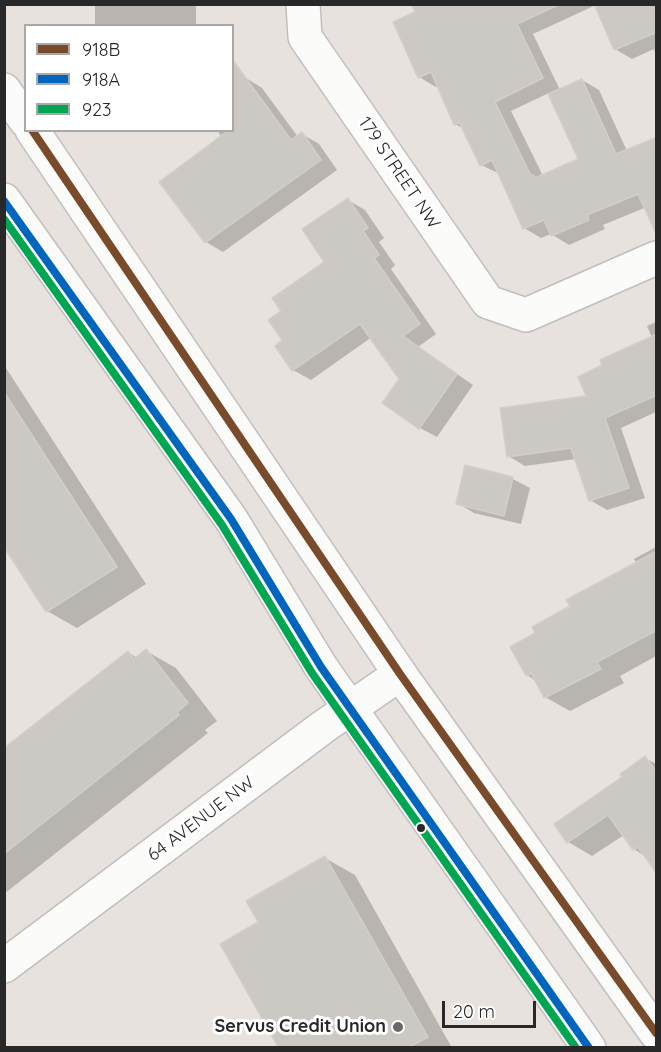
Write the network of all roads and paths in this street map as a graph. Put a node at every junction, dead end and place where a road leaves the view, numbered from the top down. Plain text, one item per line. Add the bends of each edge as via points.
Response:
1 (303, 4) edge
2 (4, 90) edge
3 (24, 118) edge
4 (33, 132) edge
5 (4, 200) edge
6 (657, 258) edge
7 (400, 674) junction
8 (350, 708) junction
9 (4, 966) edge
10 (657, 1033) edge
11 (590, 1047) edge

1 - 6 main road, 179 STREET NW via 305,37 488,302 525,315
2 - 3 main road
4 - 7 main road
5 - 8 main road via 231,519 321,668
7 - 8 main road, 64 AVENUE NW
7 - 10 main road
8 - 9 main road, 64 AVENUE NW
8 - 11 main road

